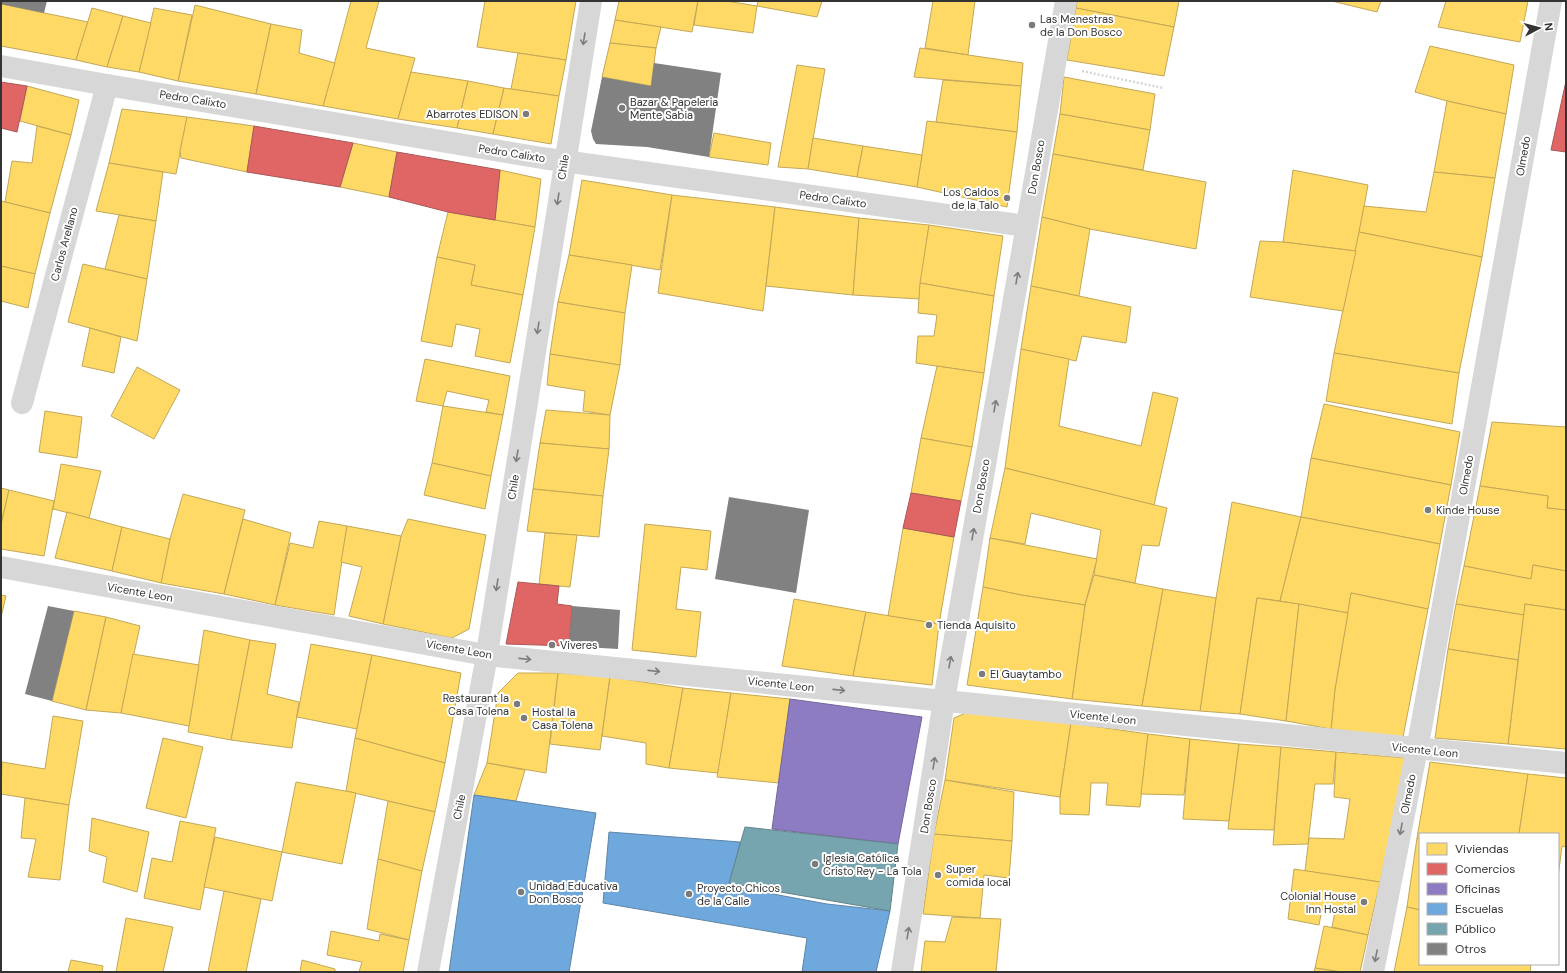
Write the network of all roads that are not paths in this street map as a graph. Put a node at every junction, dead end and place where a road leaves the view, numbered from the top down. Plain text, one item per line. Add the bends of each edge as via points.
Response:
1 (591, 1) edge
2 (1066, 1) edge
3 (1551, 1) edge
4 (1, 66) edge
5 (107, 85) junction
6 (564, 161) junction
7 (1026, 226) junction
8 (22, 404) dead end
9 (1, 567) edge
10 (486, 655) junction
11 (944, 700) junction
12 (1417, 749) junction
13 (1566, 763) edge
14 (428, 972) edge
15 (902, 972) edge
16 (1373, 972) edge

1 -> 6 street, Chile
2 - 7 street, Don Bosco
3 - 12 street, Olmedo
4 - 5 street, Pedro Calixto
5 - 6 street, Pedro Calixto
5 - 8 street, Carlos Arellano
6 - 7 street, Pedro Calixto
6 -> 10 street, Chile
11 -> 7 street, Don Bosco
9 - 10 street, Vicente Leon
10 -> 11 street, Vicente Leon
10 - 14 street, Chile
11 - 12 street, Vicente Leon
15 -> 11 street, Don Bosco
12 - 13 street, Vicente Leon
12 -> 16 street, Olmedo

